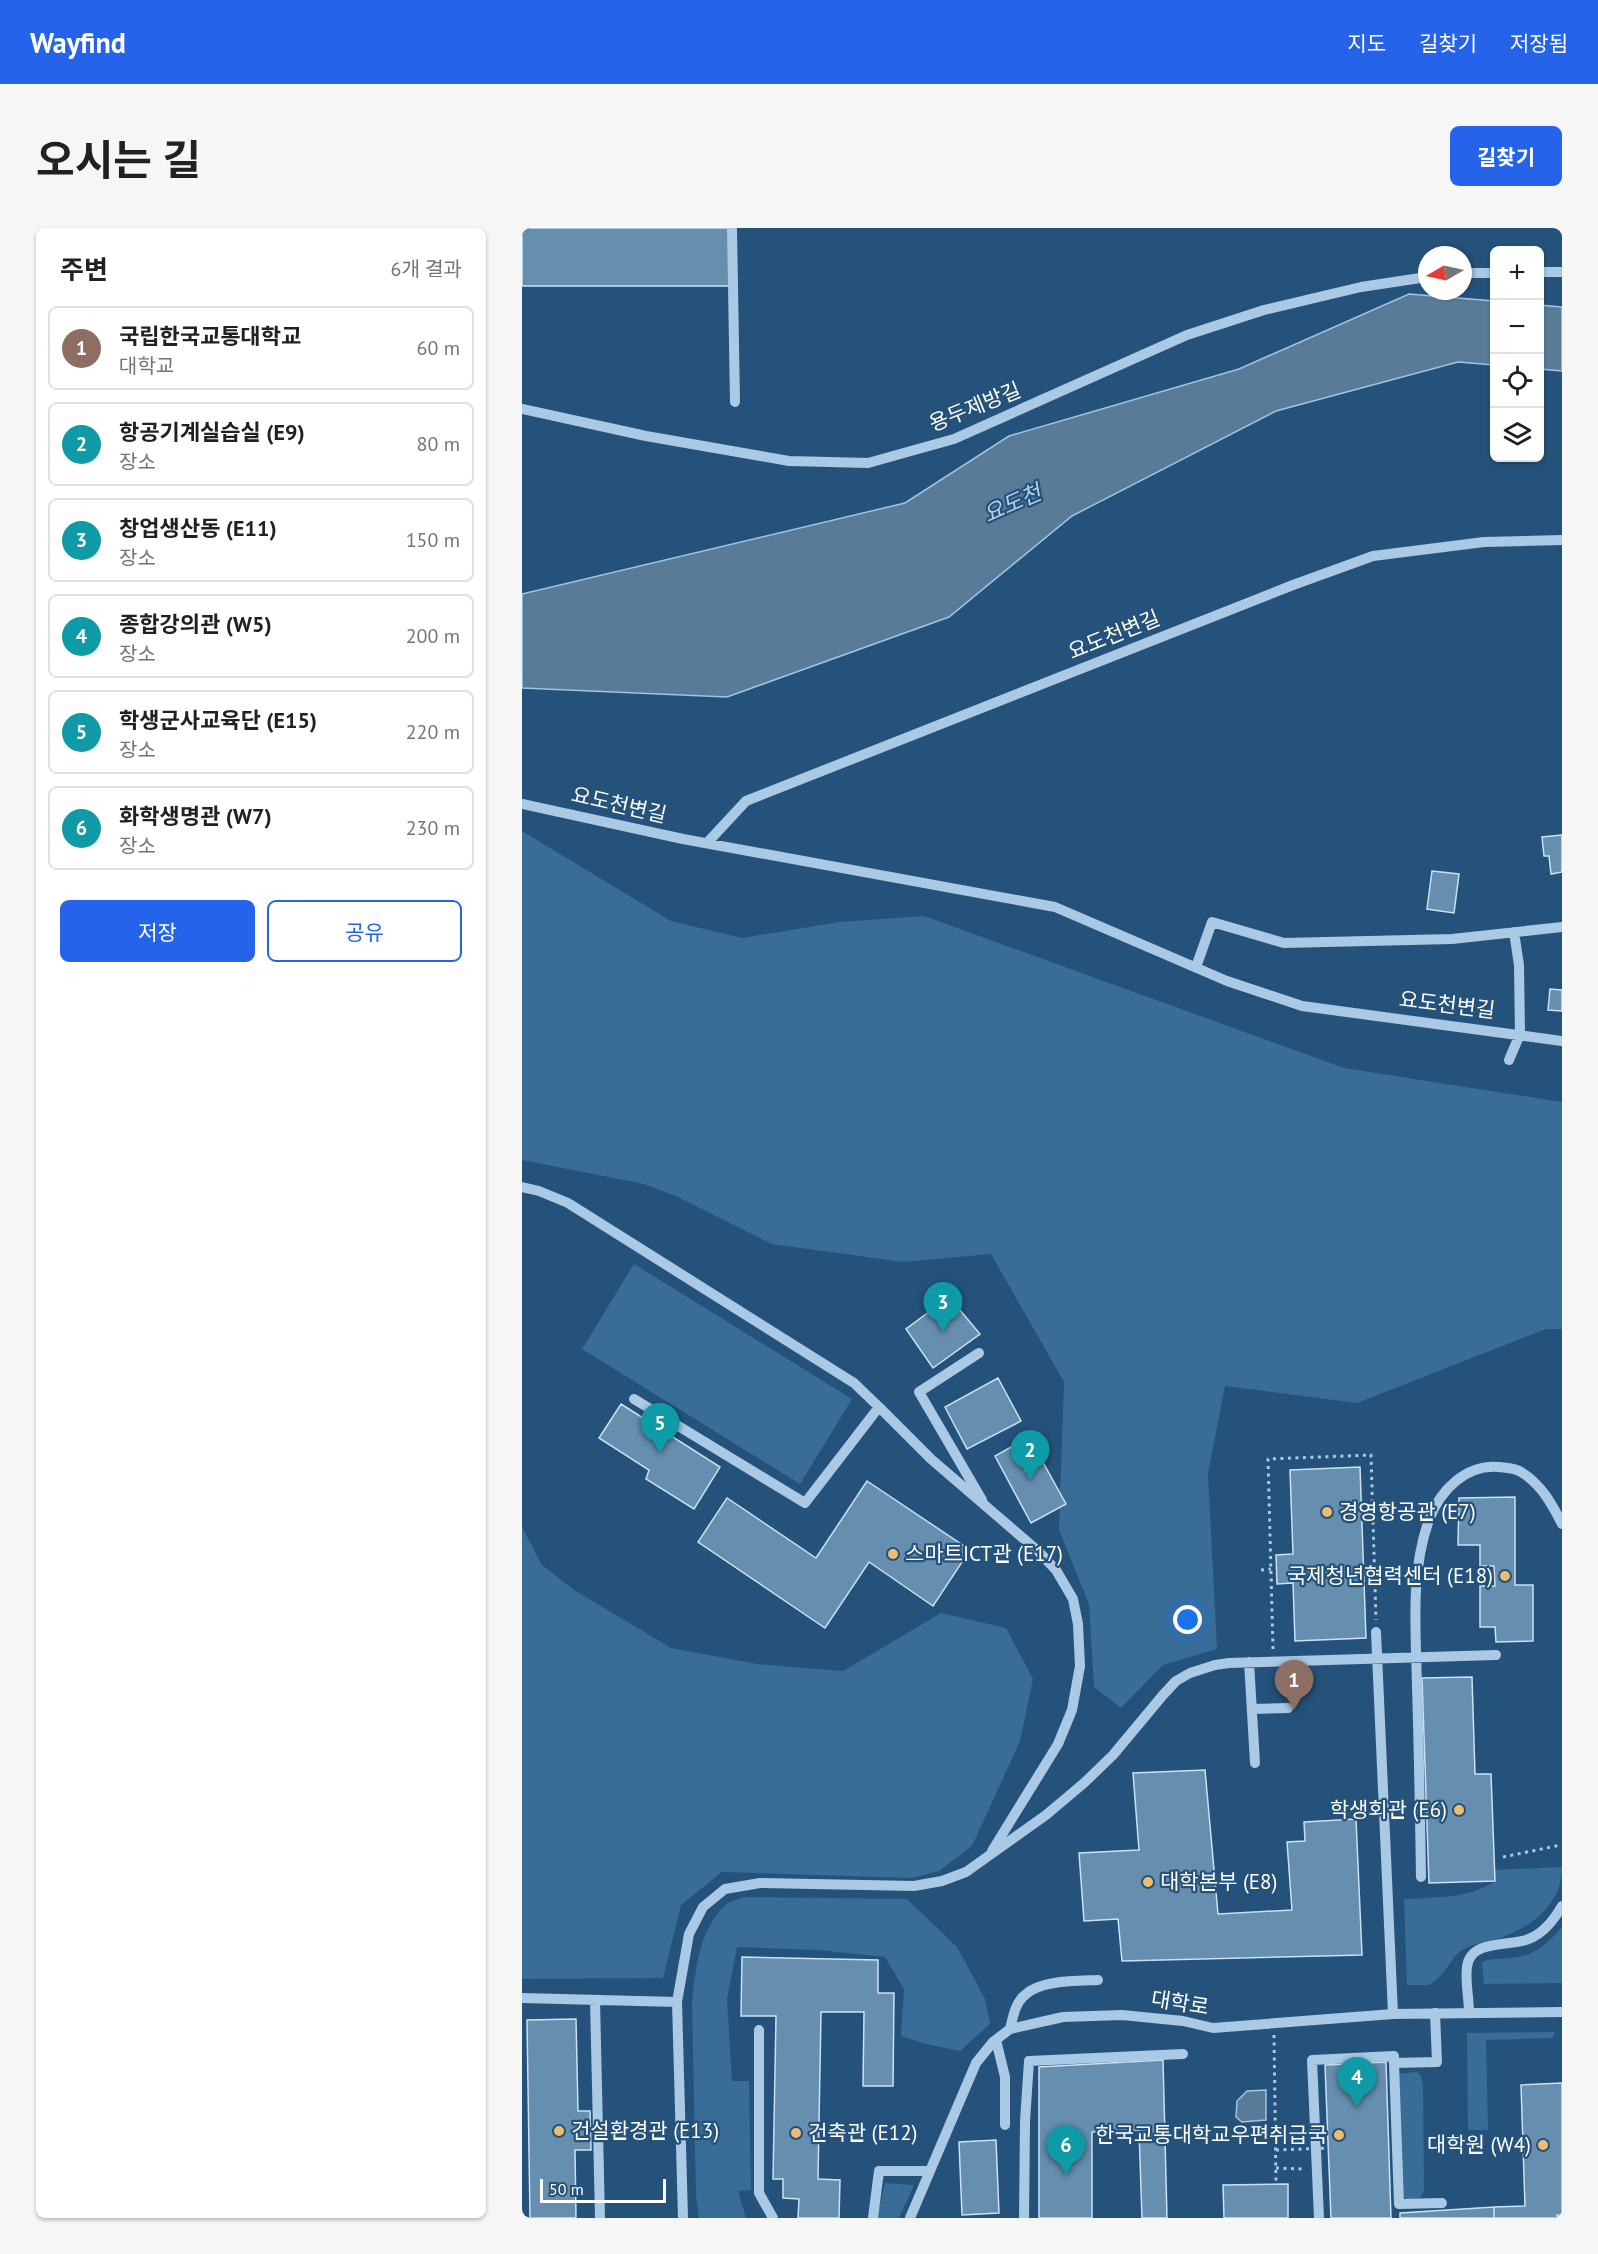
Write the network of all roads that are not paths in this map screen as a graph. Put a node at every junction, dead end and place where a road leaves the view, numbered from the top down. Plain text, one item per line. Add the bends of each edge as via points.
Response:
1 (732, 228) edge
2 (1544, 272) edge
3 (1562, 272) edge
4 (1472, 273) edge
5 (1490, 273) edge
6 (1418, 279) edge
7 (735, 402) dead end
8 (522, 409) edge
9 (1562, 540) edge
10 (522, 804) edge
11 (708, 843) junction
12 (1562, 927) edge
13 (1514, 932) junction
14 (1196, 967) junction
15 (1520, 1034) junction
16 (1562, 1041) edge
17 (1509, 1060) dead end
18 (522, 1187) edge
19 (979, 1353) dead end
20 (633, 1399) dead end
21 (879, 1407) junction
22 (986, 1508) junction
23 (1562, 1524) edge
24 (1376, 1632) road end
25 (1496, 1654) dead end
26 (1417, 1657) junction
27 (1378, 1658) junction
28 (1249, 1662) junction
29 (1288, 1708) dead end
30 (1252, 1709) junction
31 (1255, 1763) dead end
32 (990, 1854) junction
33 (1421, 1877) dead end
34 (1562, 1906) edge
35 (1098, 1980) dead end
36 (522, 1998) edge
37 (595, 2000) junction
38 (677, 2002) junction
39 (1562, 2012) edge
40 (1435, 2013) junction
41 (1470, 2013) junction
42 (1393, 2014) junction
43 (1010, 2029) junction
44 (759, 2030) dead end
45 (996, 2040) junction
46 (1183, 2054) dead end
47 (1394, 2063) junction
48 (1005, 2125) dead end
49 (930, 2171) junction
50 (1442, 2203) dead end
51 (600, 2218) edge
52 (683, 2218) edge
53 (773, 2218) edge
54 (873, 2218) edge
55 (910, 2218) edge
56 (1023, 2218) edge
57 (1319, 2218) edge

1 - 7 street
2 - 3 street
4 - 5 street
6 - 8 street, 용두제방길 via 1361,287 1264,310 1187,335 954,439 868,463 789,461
9 - 11 street, 요도천변길 via 1484,542 1373,556 746,801
10 - 11 street, 요도천변길
11 - 14 street, 요도천변길 via 1055,907
12 - 13 street
13 - 14 street via 1452,939 1284,943 1212,922
13 - 15 street, 요도천변길 via 1519,965
14 - 15 street, 요도천변길 via 1302,1006
15 - 16 street, 요도천변길
15 - 17 street
18 - 21 street via 568,1203 854,1383
19 - 22 street via 919,1392
20 - 21 street via 805,1503
21 - 22 street
22 - 32 street via 1056,1570 1072,1599 1080,1666 1072,1710 1058,1744
23 - 26 street via 1537,1484 1519,1470 1487,1466 1471,1470 1455,1482 1440,1497 1421,1552
24 - 27 street
25 - 26 street
26 - 27 street
26 - 33 street
27 - 28 street
27 - 42 street
28 - 30 street
28 - 32 street via 1215,1665 1190,1672 1176,1681 1084,1783
29 - 30 street
30 - 31 street
32 - 38 street via 966,1872 914,1886 760,1883 725,1889 703,1906 689,1934
34 - 41 street via 1543,1932 1527,1940 1485,1947 1473,1953 1467,1965
35 - 43 street via 1040,1986 1025,1994
36 - 37 street
37 - 38 street
37 - 51 street
38 - 52 street
39 - 41 street, 대학로
40 - 41 street, 대학로
40 - 42 street, 대학로
40 - 47 street via 1437,2062
42 - 43 street, 대학로 via 1214,2028 1122,2014 1063,2017
43 - 45 street, 대학로
44 - 53 street via 759,2193
45 - 48 street via 1005,2077
45 - 49 street, 대학로 via 976,2063
46 - 56 street via 1029,2061
47 - 50 street via 1399,2204
47 - 57 street via 1394,2056 1312,2060
49 - 54 street via 879,2170
49 - 55 street, 대학로

